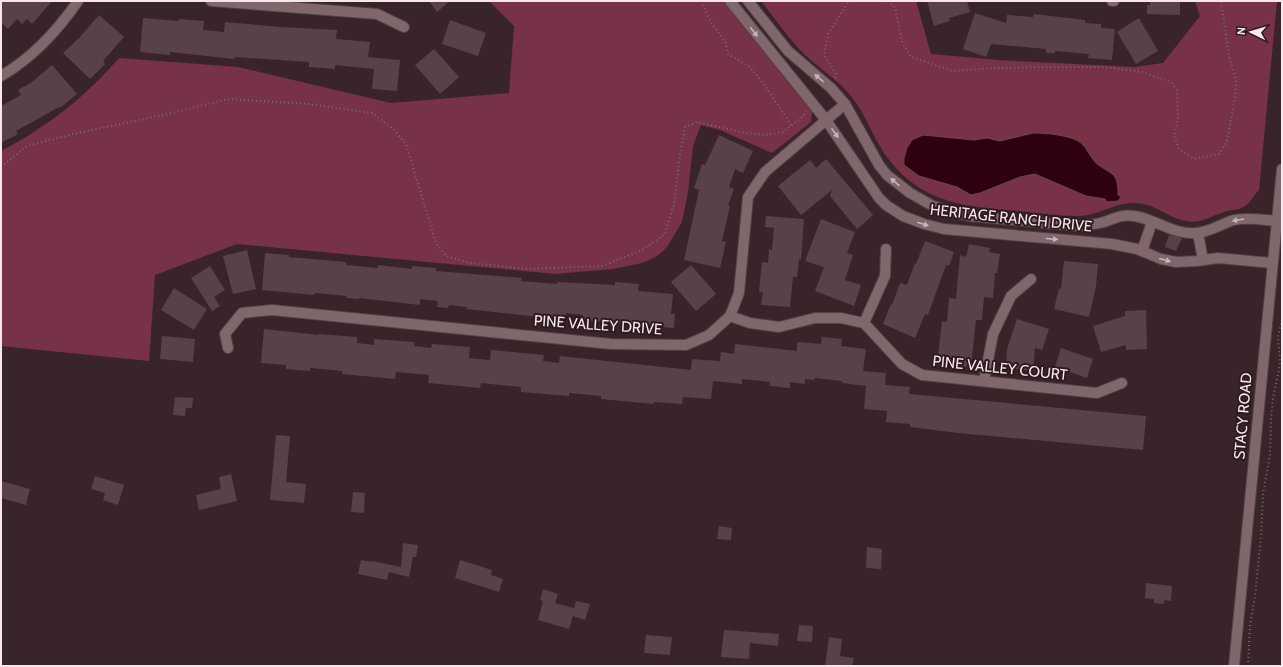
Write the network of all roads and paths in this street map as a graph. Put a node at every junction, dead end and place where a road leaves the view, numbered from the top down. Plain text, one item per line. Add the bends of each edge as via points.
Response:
1 (78, 1) edge
2 (211, 1) edge
3 (701, 1) edge
4 (730, 1) edge
5 (748, 1) edge
6 (849, 1) edge
7 (888, 1) edge
8 (1221, 1) edge
9 (404, 27) dead end
10 (1, 76) edge
11 (831, 88) junction
12 (844, 104) junction
13 (813, 105) junction
14 (826, 120) junction
15 (791, 125) junction
16 (1, 168) edge
17 (1282, 169) edge
18 (1277, 221) junction
19 (1152, 222) junction
20 (1198, 233) junction
21 (1278, 243) edge
22 (886, 249) dead end
23 (1142, 252) junction
24 (1203, 260) junction
25 (1272, 263) junction
26 (1031, 279) dead end
27 (730, 316) junction
28 (1282, 319) edge
29 (864, 323) junction
30 (228, 348) dead end
31 (984, 381) junction
32 (1122, 383) dead end
33 (1234, 666) edge
34 (1248, 666) edge

1 - 10 street via 48,38 19,65
2 - 9 street via 377,14
3 - 15 path via 711,22 726,43 728,54 750,67
4 -> 13 street, HERITAGE RANCH DRIVE
11 -> 5 street, HERITAGE RANCH DRIVE via 788,51
6 - 11 path via 828,34 824,55 836,74
7 - 8 path via 895,8 902,42 911,57 953,71 1041,67 1103,68 1142,72 1171,82 1177,90 1178,118 1174,136 1179,149 1194,159 1219,154 1227,141 1234,105 1236,80 1229,56
11 - 12 street, HERITAGE RANCH DRIVE
12 - 14 street, PINE VALLEY DRIVE
19 -> 12 street, HERITAGE RANCH DRIVE via 1127,215 1077,226 970,216 942,210 910,194 888,175 875,159
13 - 14 street, HERITAGE RANCH DRIVE
13 - 15 path
14 -> 23 street, HERITAGE RANCH DRIVE via 879,198 896,212 914,221 969,232 1112,244
14 - 27 street, PINE VALLEY DRIVE via 765,172 748,197 739,293
15 - 16 path via 782,132 766,135 696,122 685,127 674,204 665,234 642,250 602,266 528,269 470,262 446,256 436,243 406,144 393,129 372,113 308,104 228,99 27,146
17 - 18 street, STACY ROAD
18 -> 20 street, HERITAGE RANCH DRIVE via 1234,220
18 - 21 street, STACY ROAD
19 - 20 street, HERITAGE RANCH DRIVE via 1181,232
19 - 23 street
20 - 24 street
21 - 25 street, STACY ROAD
22 - 29 street via 884,276
23 -> 24 street, HERITAGE RANCH DRIVE via 1176,262
24 - 25 street, HERITAGE RANCH DRIVE via 1218,258
25 - 33 street, STACY ROAD
26 - 31 street via 1011,296 993,334
27 - 29 street via 750,323 779,327 815,318 841,318
27 - 30 street, PINE VALLEY DRIVE via 709,335 686,345 611,344 272,310 242,313 225,334
28 - 34 path via 1278,337 1280,361 1271,418 1270,455 1263,494 1255,596 1248,640
29 - 31 street, PINE VALLEY COURT via 902,364 922,375
31 - 32 street, PINE VALLEY COURT via 1097,393

